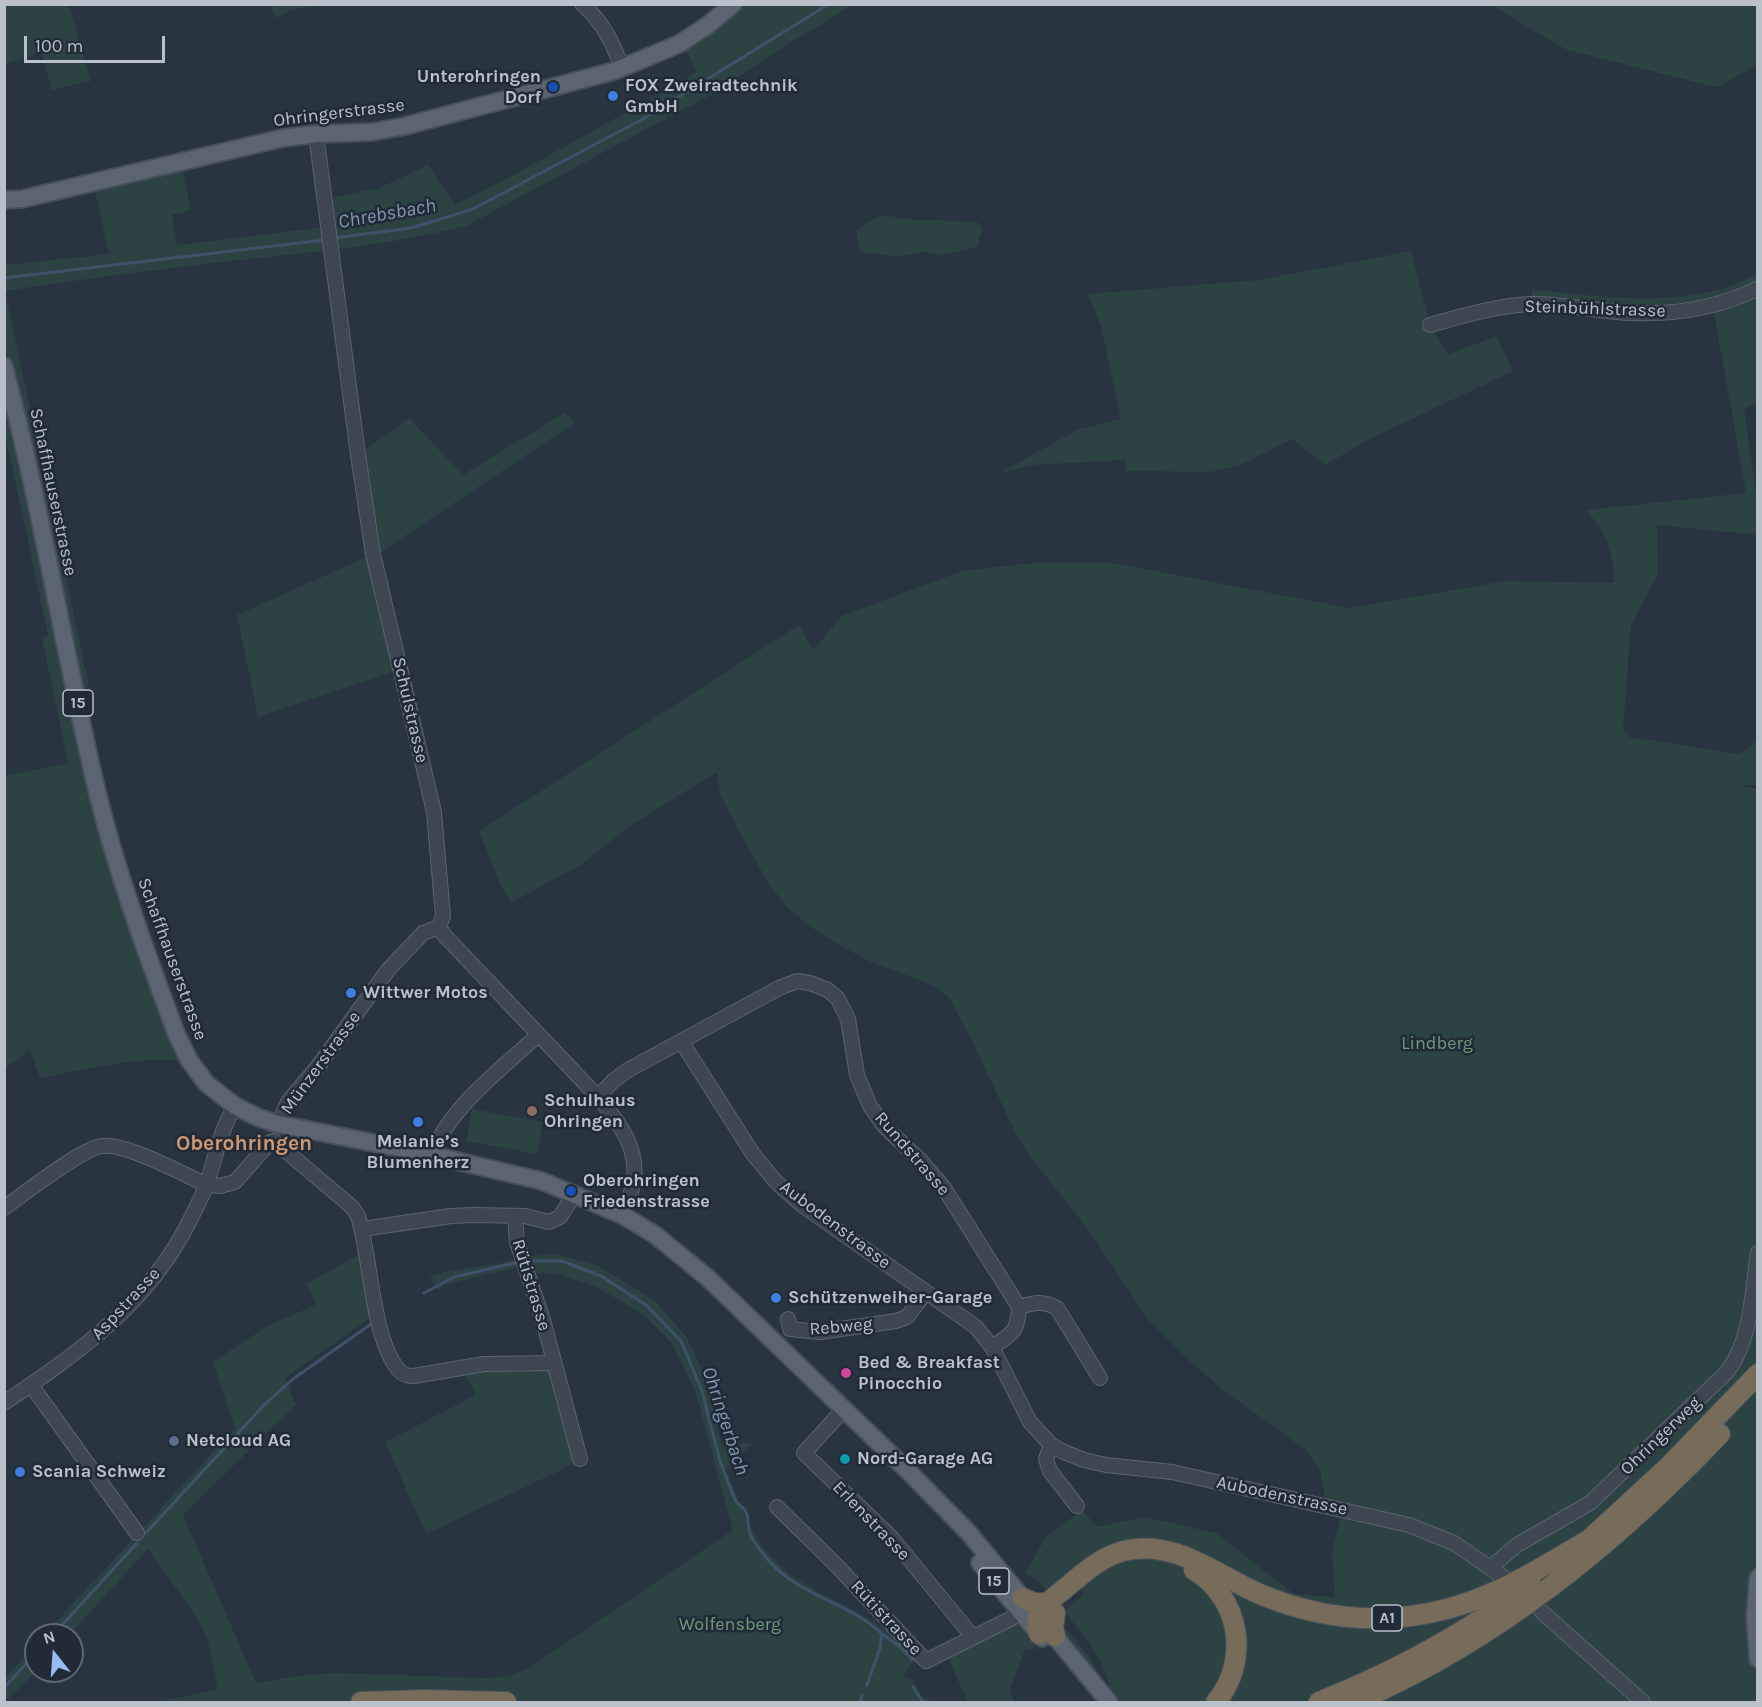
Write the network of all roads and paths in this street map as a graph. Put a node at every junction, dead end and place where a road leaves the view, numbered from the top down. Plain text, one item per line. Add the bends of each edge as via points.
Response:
1 (582, 4) edge
2 (726, 9) edge
3 (622, 68) junction
4 (316, 134) junction
5 (22, 199) junction
6 (4, 200) edge
7 (4, 209) edge
8 (1758, 288) edge
9 (1430, 325) dead end
10 (4, 366) edge
11 (439, 927) junction
12 (538, 1035) junction
13 (681, 1041) junction
14 (598, 1097) junction
15 (236, 1106) junction
16 (278, 1124) junction
17 (432, 1155) junction
18 (207, 1185) junction
19 (575, 1193) junction
20 (4, 1208) edge
21 (620, 1214) junction
22 (514, 1215) junction
23 (362, 1229) junction
24 (1758, 1253) edge
25 (926, 1292) junction
26 (1019, 1307) junction
27 (788, 1319) dead end
28 (992, 1347) junction
29 (554, 1363) junction
30 (1758, 1374) edge
31 (1100, 1378) dead end
32 (31, 1385) junction
33 (1758, 1394) edge
34 (4, 1403) edge
35 (844, 1409) junction
36 (1051, 1445) junction
37 (580, 1459) dead end
38 (1077, 1506) dead end
39 (777, 1508) dead end
40 (137, 1533) dead end
41 (1590, 1539) junction
42 (1491, 1567) junction
43 (1503, 1577) dead end
44 (1758, 1578) edge
45 (1542, 1612) dead end
46 (1037, 1618) junction
47 (973, 1637) junction
48 (1758, 1659) edge
49 (361, 1702) edge
50 (506, 1702) edge
51 (1097, 1702) edge
52 (1109, 1702) edge
53 (1216, 1702) edge
54 (1319, 1702) edge
55 (1355, 1702) edge
56 (1643, 1702) edge

1 - 3 street via 602,24
2 - 3 main road, Ohringerstrasse via 686,40
3 - 4 main road, Ohringerstrasse via 405,126 372,132
4 - 5 main road, Ohringerstrasse via 246,146
4 - 11 street, Schulstrasse via 373,554 434,812 443,916
5 - 6 main road, Ohringerstrasse
5 - 7 main road, Ohringerstrasse
8 - 9 street, Steinbühlstrasse via 1712,307 1683,312 1629,313 1531,304 1486,310
10 - 15 main road, Schaffhauserstrasse / 15 via 114,854 183,1050 206,1083
11 - 12 street
11 - 16 street, Münzerstrasse via 423,933 388,970 288,1102
12 - 14 street
12 - 17 street via 454,1116 438,1138
13 - 14 street, Rundstrasse via 628,1070
13 - 25 street, Aubodenstrasse via 753,1154 776,1182 802,1205
13 - 26 street, Rundstrasse via 797,981 828,990 846,1010 857,1075 870,1106 884,1126 944,1188
14 - 21 street via 621,1125 631,1146 634,1179
15 - 16 main road, Schaffhauserstrasse / 15
15 - 18 street, Aspstrasse via 224,1126
16 - 17 main road, Schaffhauserstrasse / 15
17 - 19 main road, Schaffhauserstrasse / 15 via 533,1178
18 - 20 street via 119,1147 102,1145
18 - 23 street via 235,1182 274,1141 352,1207
18 - 32 street, Aspstrasse via 172,1251 138,1297 80,1350
19 - 21 main road, Schaffhauserstrasse / 15
19 - 22 street via 560,1217 549,1222
21 - 35 main road, Schaffhauserstrasse / 15 via 690,1262
22 - 23 street via 451,1216
22 - 29 street, Rütistrasse via 517,1242
23 - 29 street via 382,1336 398,1370 407,1376 484,1364
24 - 42 street, Ohringerweg via 1742,1345 1727,1372 1590,1503 1513,1547
25 - 27 street, Rebweg via 906,1317 896,1322 820,1332 790,1329
25 - 28 street, Aubodenstrasse via 975,1327
26 - 28 street via 1013,1334
26 - 31 street via 1039,1302 1057,1308
28 - 36 street, Aubodenstrasse via 1030,1422
29 - 37 street, Rütistrasse
30 - 41 highway, A1 via 1669,1466
32 - 34 street, Aspstrasse
32 - 40 street
33 - 55 highway via 1654,1499 1565,1577 1455,1652
35 - 46 main road, Schaffhauserstrasse / 15 via 924,1488 975,1557
35 - 47 street, Erlenstrasse via 804,1453 891,1537
36 - 38 street via 1046,1459 1050,1471
36 - 42 street, Aubodenstrasse via 1095,1462 1172,1472 1409,1524 1454,1543
39 - 47 street, Rütistrasse via 926,1661
41 - 46 highway, A1 via 1496,1592 1450,1609 1408,1617 1357,1618 1308,1610 1255,1592 1185,1556 1128,1550 1091,1567
41 - 54 highway, A1 via 1536,1582 1466,1629 1407,1662
42 - 43 street, Aubodenstrasse
44 - 48 main road
45 - 56 street
46 - 47 street, Rütistrasse
46 - 51 main road, Schaffhauserstrasse / 15
46 - 52 main road, Schaffhauserstrasse / 15
46 - 53 highway via 1119,1563 1150,1557 1185,1565 1214,1586 1236,1629 1234,1669
49 - 50 highway

